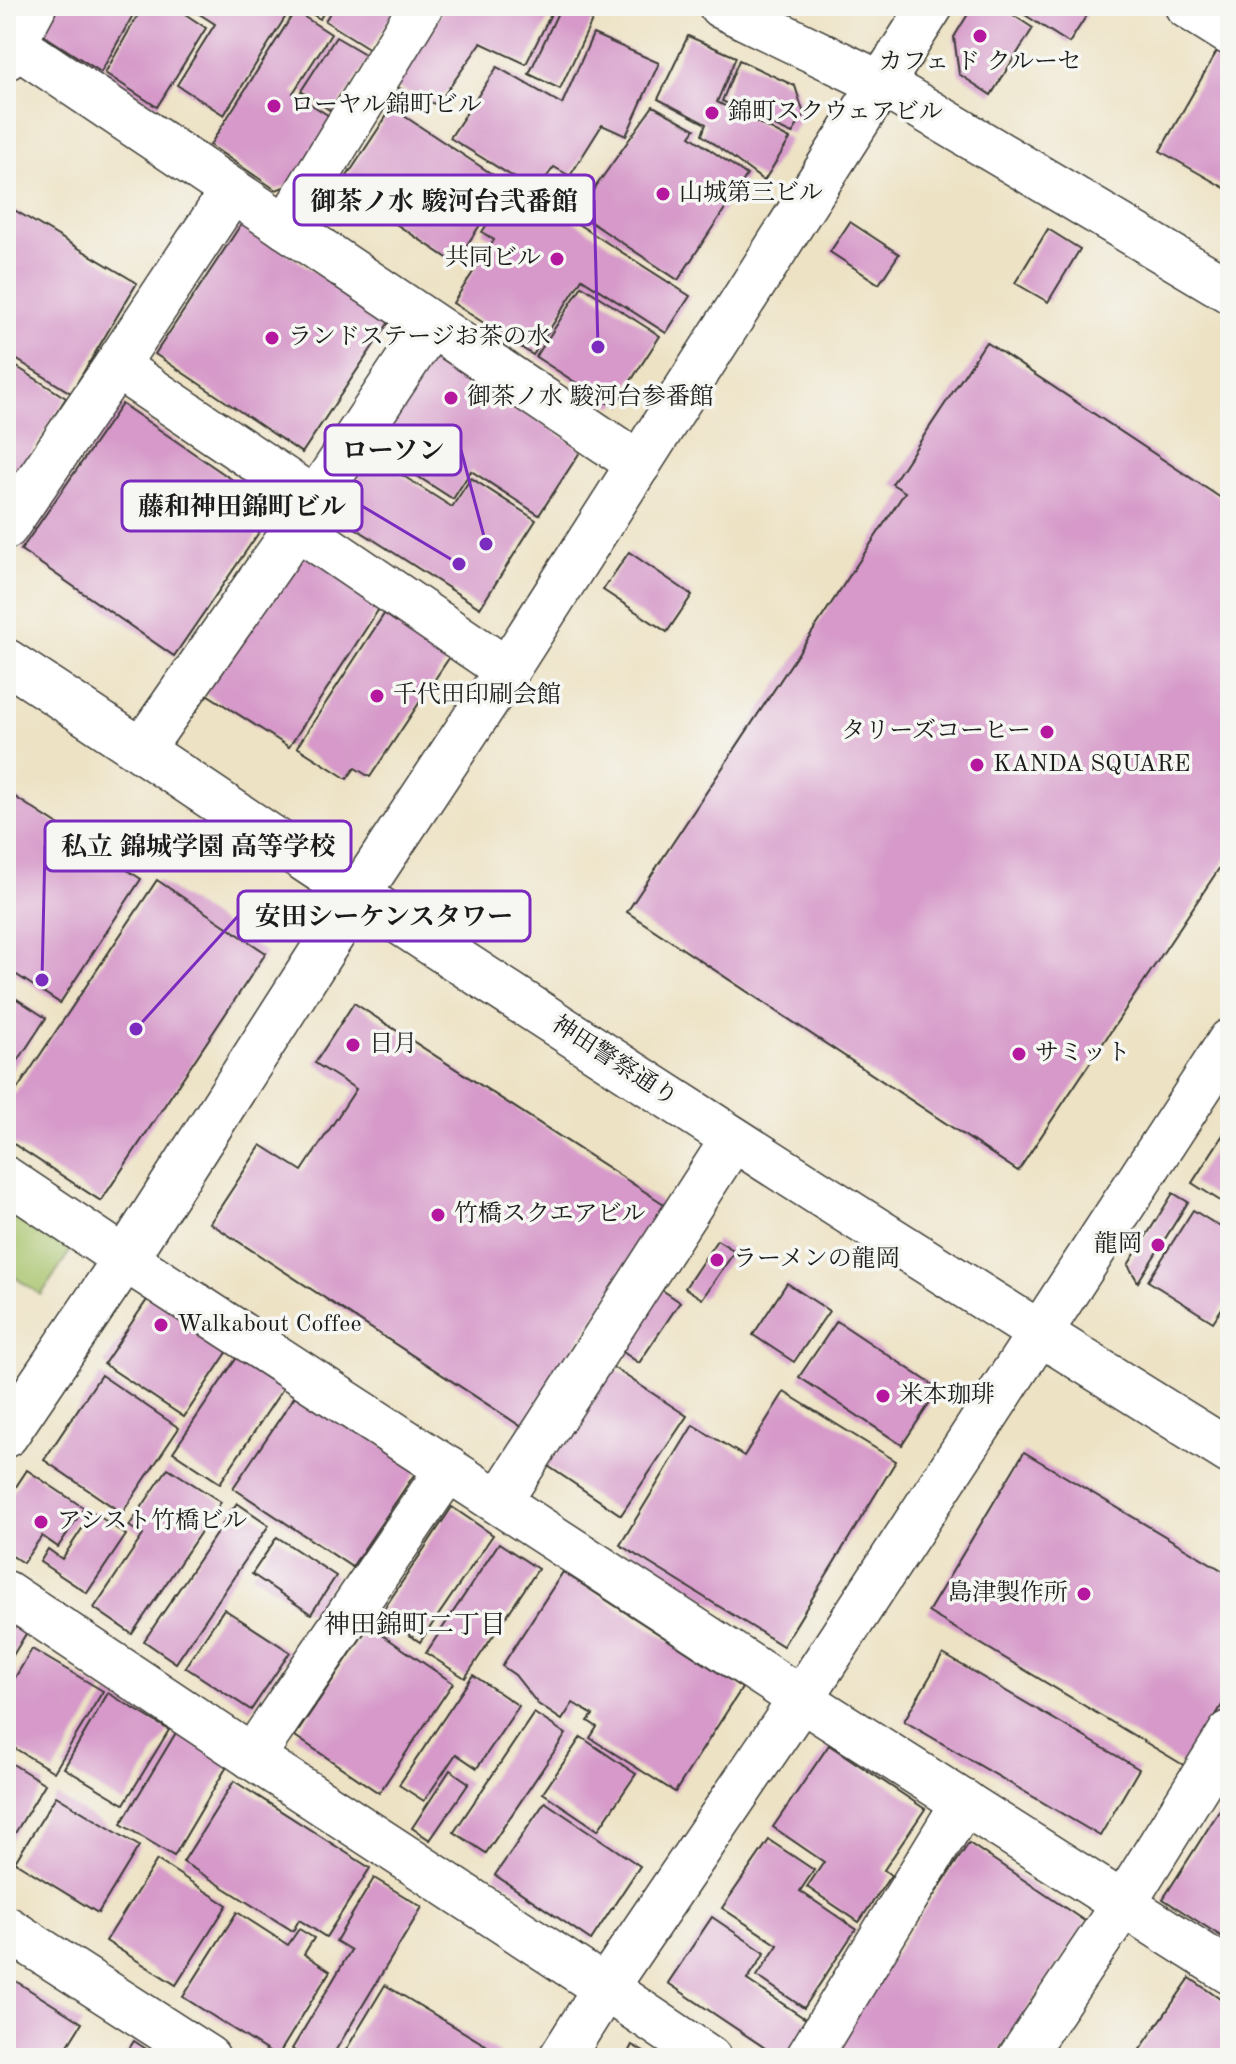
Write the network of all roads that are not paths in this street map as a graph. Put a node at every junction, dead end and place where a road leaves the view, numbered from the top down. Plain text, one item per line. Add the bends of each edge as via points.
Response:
1 (421, 6) edge
2 (721, 6) edge
3 (931, 6) edge
4 (1187, 6) edge
5 (23, 25) edge
6 (1230, 33) edge
7 (882, 84) junction
8 (232, 191) junction
9 (286, 227) junction
10 (1230, 291) edge
11 (431, 325) junction
12 (116, 366) junction
13 (639, 464) junction
14 (306, 513) junction
15 (6, 527) edge
16 (6, 661) edge
17 (507, 670) junction
18 (142, 749) junction
19 (358, 895) junction
20 (1230, 1041) edge
21 (733, 1139) junction
22 (6, 1179) edge
23 (125, 1259) junction
24 (1039, 1333) junction
25 (6, 1435) edge
26 (1230, 1452) edge
27 (448, 1469) junction
28 (499, 1502) junction
29 (6, 1593) edge
30 (801, 1699) junction
31 (1230, 1733) edge
32 (252, 1757) junction
33 (964, 1802) junction
34 (1124, 1903) junction
35 (6, 1928) edge
36 (1230, 1972) edge
37 (605, 1988) junction
38 (208, 2058) edge
39 (561, 2058) edge
40 (709, 2058) edge
41 (808, 2058) edge
42 (1020, 2058) edge

1 - 9 street
2 - 7 street
3 - 7 street
4 - 6 street
5 - 8 street
7 - 10 street
7 - 13 street
8 - 9 street
8 - 12 street
9 - 11 street
11 - 13 street
11 - 14 street
12 - 14 street
12 - 15 street
13 - 17 street
14 - 17 street
14 - 18 street
16 - 18 street, 神田警察通り
17 - 19 street
18 - 19 street, 神田警察通り
19 - 21 street, 神田警察通り
19 - 23 street
20 - 24 street
21 - 24 street, 神田警察通り
21 - 28 street
22 - 23 street
23 - 25 street
23 - 27 street
24 - 26 street, 神田警察通り
24 - 30 street
27 - 28 street
27 - 32 street
28 - 30 street
29 - 32 street
30 - 33 street
30 - 37 street
31 - 34 street
32 - 37 street
33 - 34 street
33 - 41 street
34 - 36 street
34 - 42 street
35 - 38 street
37 - 39 street
37 - 40 street

